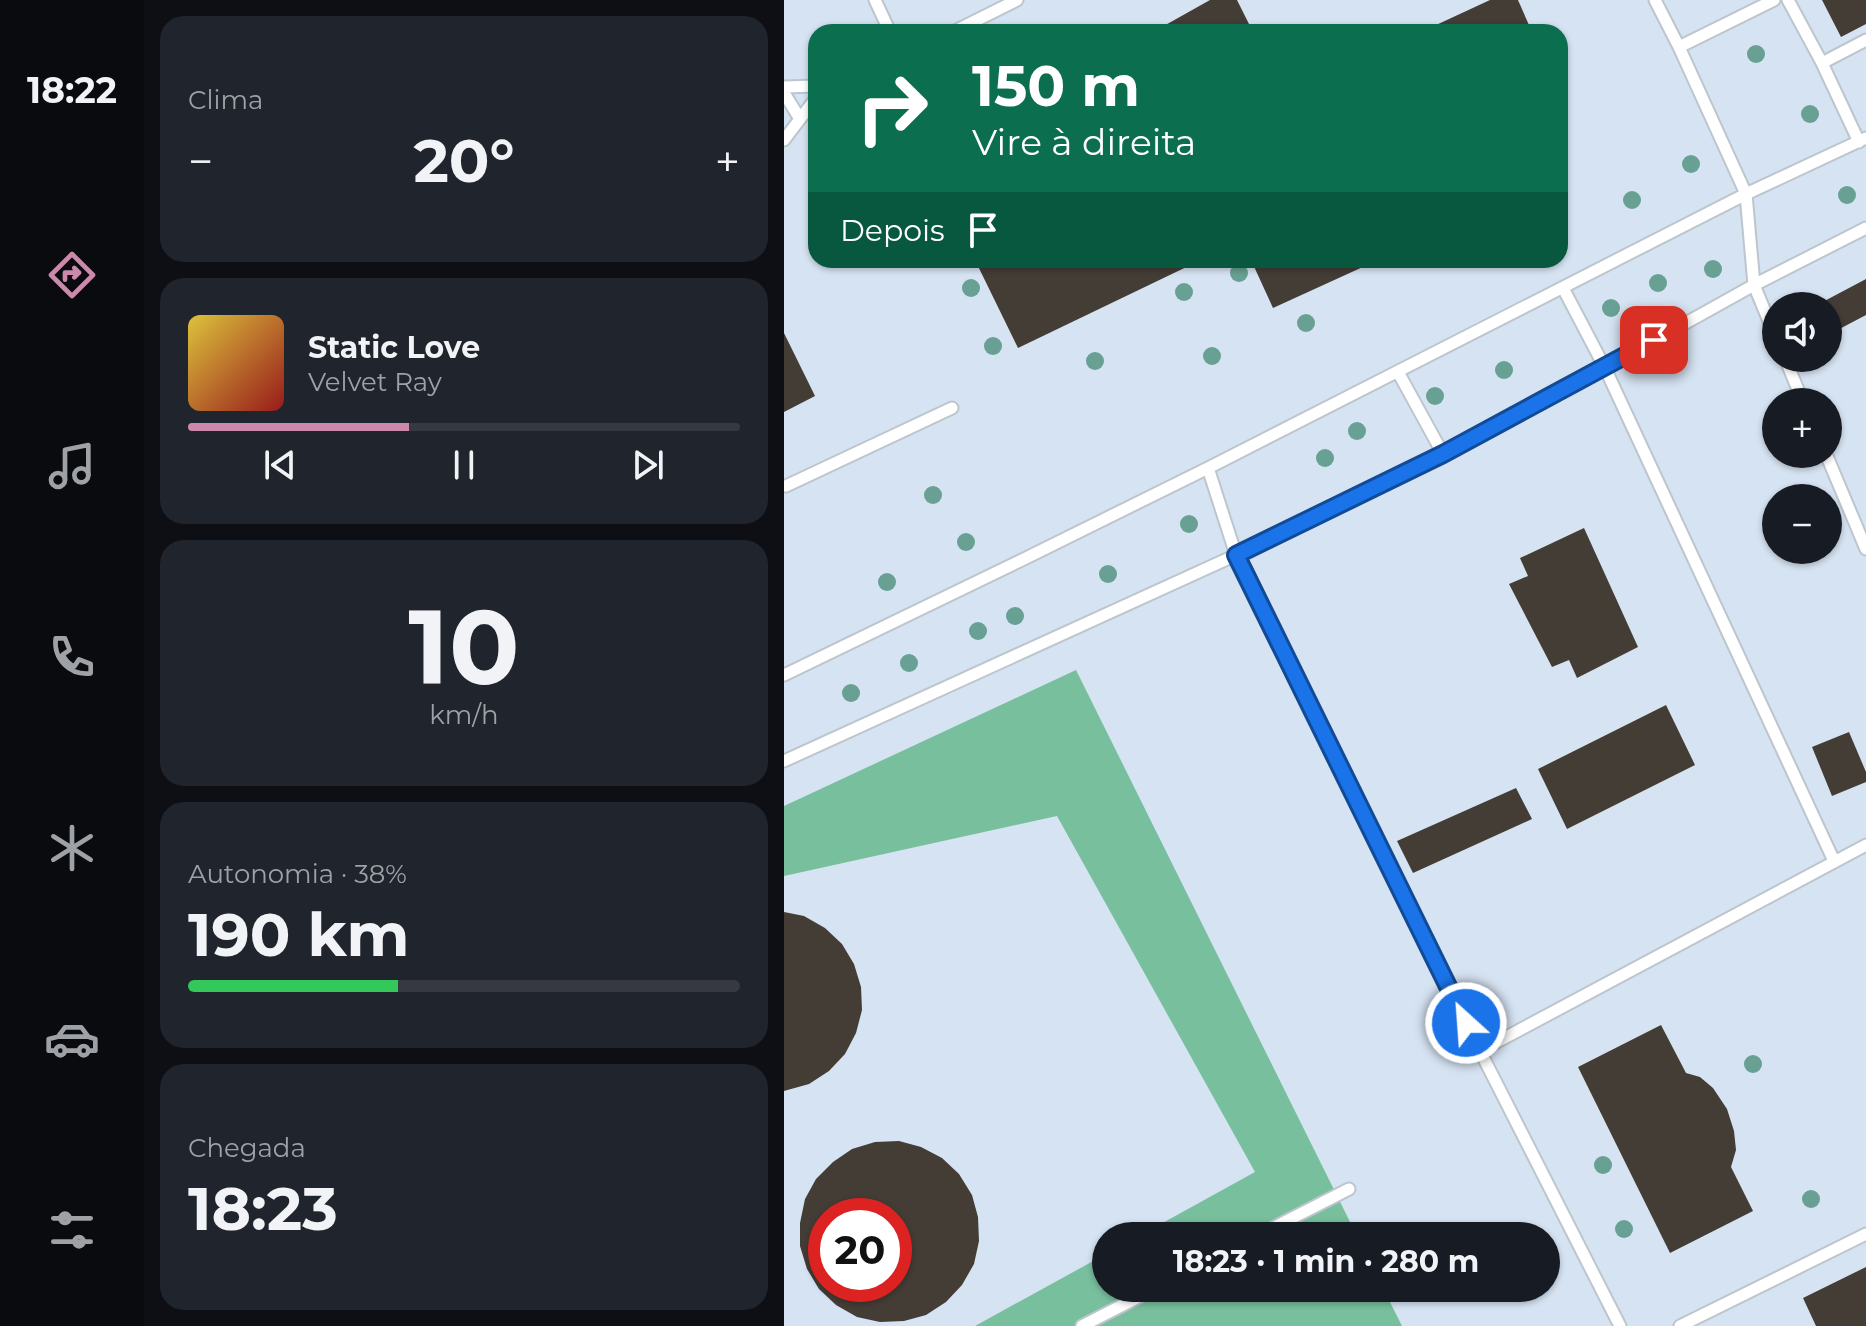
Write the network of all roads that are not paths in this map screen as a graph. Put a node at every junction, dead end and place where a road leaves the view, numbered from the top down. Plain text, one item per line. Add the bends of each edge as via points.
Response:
1 (875, 0) edge
2 (1017, 0) edge
3 (1655, 0) edge
4 (1774, 0) edge
5 (1788, 0) edge
6 (886, 24) edge
7 (969, 24) edge
8 (1866, 40) edge
9 (1679, 47) junction
10 (1822, 63) junction
11 (808, 87) edge
12 (784, 90) edge
13 (808, 108) edge
14 (800, 119) junction
15 (784, 140) edge
16 (1862, 140) edge
17 (1746, 194) junction
18 (1866, 228) edge
19 (1754, 285) junction
20 (1563, 288) junction
21 (1762, 304) edge
22 (1605, 368) junction
23 (1398, 372) junction
24 (952, 408) dead end
25 (1443, 454) junction
26 (1208, 468) junction
27 (1832, 468) edge
28 (786, 486) edge
29 (1866, 549) edge
30 (1236, 555) junction
31 (784, 675) edge
32 (784, 761) edge
33 (1866, 845) edge
34 (1834, 861) junction
35 (1480, 1051) junction
36 (1349, 1189) dead end
37 (1284, 1222) edge
38 (1866, 1234) edge
39 (1129, 1302) edge
40 (1082, 1326) edge
41 (1620, 1326) edge
42 (1680, 1326) edge

1 - 6 lane
2 - 7 lane
3 - 9 lane
4 - 9 lane
5 - 10 lane
8 - 10 lane
9 - 17 lane
10 - 16 lane
11 - 12 lane
12 - 14 lane
13 - 14 lane
14 - 15 lane
16 - 17 lane
17 - 19 lane
17 - 20 lane
18 - 19 lane
19 - 21 lane
19 - 22 lane
20 - 22 lane
20 - 23 lane
22 - 25 lane
22 - 34 lane
23 - 25 lane
23 - 26 lane
24 - 28 lane
25 - 30 lane
26 - 30 lane
26 - 31 lane
27 - 29 lane
30 - 32 lane
30 - 35 lane
33 - 34 lane
34 - 35 lane
35 - 41 lane
36 - 37 lane
38 - 42 lane
39 - 40 lane

